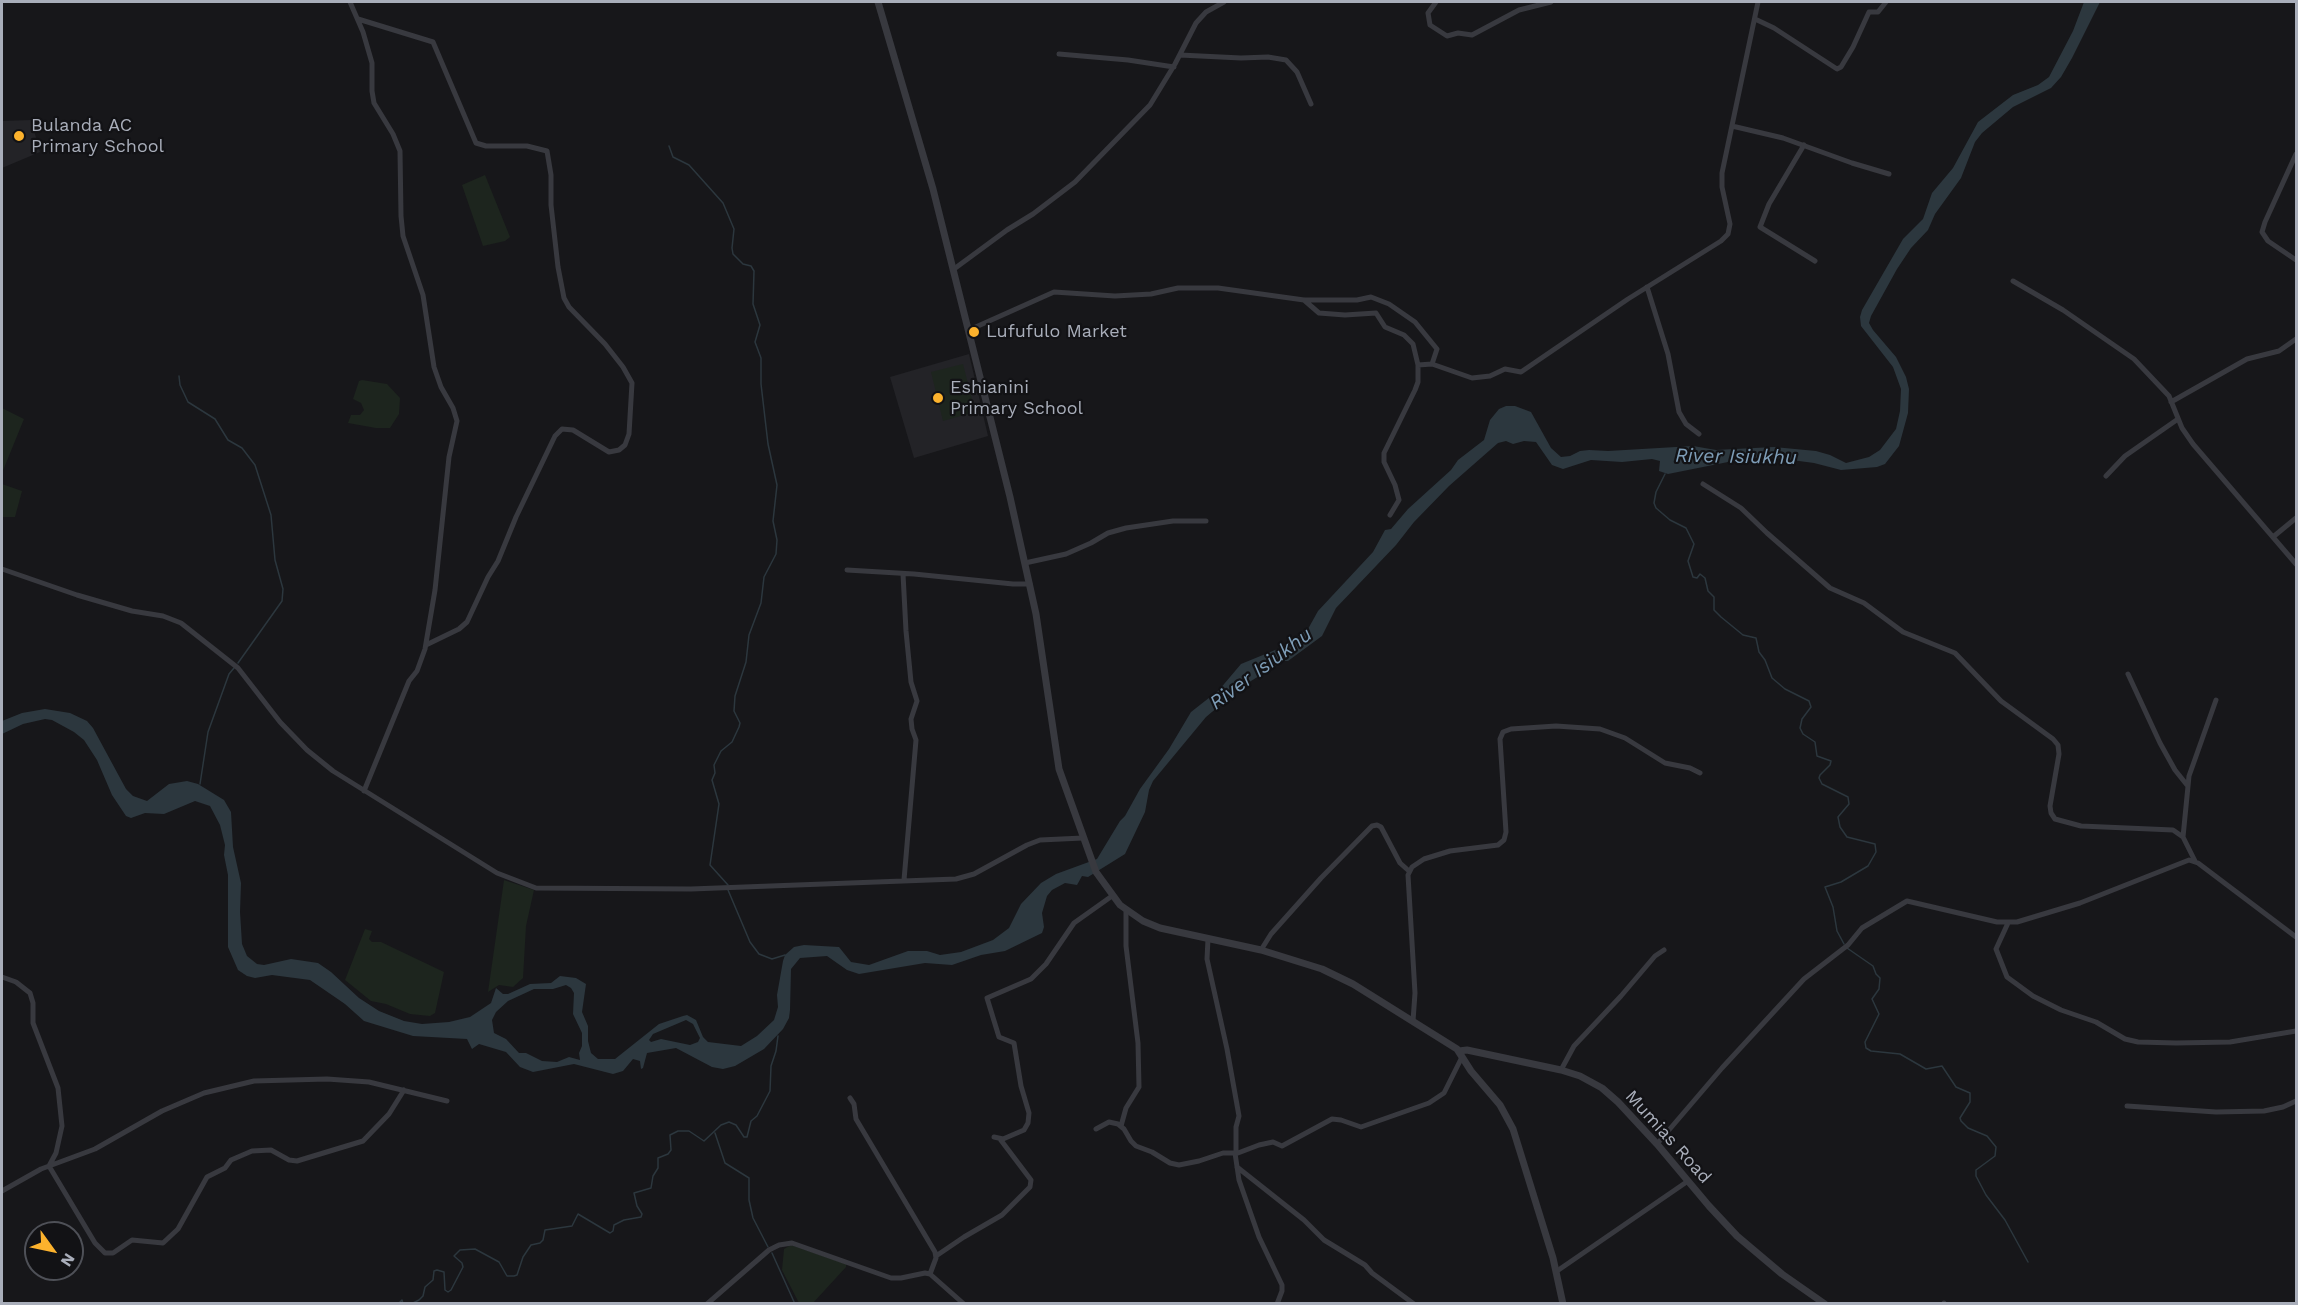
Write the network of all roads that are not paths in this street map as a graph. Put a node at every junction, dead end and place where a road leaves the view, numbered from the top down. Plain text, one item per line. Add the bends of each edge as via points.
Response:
1 (350, 2) edge
2 (878, 2) edge
3 (1224, 2) edge
4 (1438, 2) edge
5 (1551, 2) edge
6 (1758, 2) edge
7 (1886, 2) edge
8 (358, 19) junction
9 (1755, 19) junction
10 (1059, 54) dead end
11 (1180, 55) junction
12 (1174, 67) junction
13 (1311, 104) dead end
14 (1732, 126) junction
15 (1804, 145) junction
16 (2296, 154) edge
17 (1889, 174) dead end
18 (2296, 260) edge
19 (1815, 261) dead end
20 (954, 269) junction
21 (2013, 281) dead end
22 (1647, 287) junction
23 (1304, 300) junction
24 (969, 330) junction
25 (2296, 339) edge
26 (1432, 364) junction
27 (1418, 365) junction
28 (2171, 402) junction
29 (2178, 419) junction
30 (1699, 434) dead end
31 (2106, 476) dead end
32 (1703, 484) dead end
33 (1390, 515) dead end
34 (2296, 518) edge
35 (1206, 520) dead end
36 (2273, 537) junction
37 (1025, 562) junction
38 (2296, 564) edge
39 (2, 569) edge
40 (847, 570) dead end
41 (903, 574) junction
42 (1030, 584) junction
43 (426, 645) junction
44 (2127, 674) dead end
45 (2216, 700) dead end
46 (1700, 773) dead end
47 (2187, 785) junction
48 (364, 791) junction
49 (2183, 837) junction
50 (1083, 838) junction
51 (2195, 861) junction
52 (1409, 871) junction
53 (904, 880) junction
54 (1112, 896) junction
55 (1126, 910) junction
56 (2008, 923) junction
57 (2296, 938) edge
58 (1208, 939) junction
59 (1261, 950) junction
60 (1664, 950) dead end
61 (2, 977) edge
62 (1413, 1021) junction
63 (2296, 1031) edge
64 (1460, 1054) junction
65 (1561, 1070) junction
66 (404, 1090) junction
67 (850, 1098) dead end
68 (447, 1101) dead end
69 (2296, 1101) edge
70 (2127, 1106) dead end
71 (1121, 1125) junction
72 (1096, 1129) dead end
73 (1657, 1144) junction
74 (1236, 1153) junction
75 (49, 1166) junction
76 (1236, 1167) junction
77 (1688, 1181) junction
78 (2, 1191) edge
79 (936, 1256) junction
80 (1557, 1271) junction
81 (930, 1274) junction
82 (707, 1304) edge
83 (964, 1304) edge
84 (1277, 1304) edge
85 (1414, 1304) edge
86 (1563, 1304) edge
87 (1825, 1304) edge

1 - 8 street
2 - 20 street
3 - 11 street via 1196,23
4 - 5 street via 1428,13 1430,24 1447,36 1472,35 1519,10
6 - 9 street
7 - 9 street via 1878,12 1869,12 1853,47 1837,69
8 - 43 street via 372,63 374,103 401,155 401,223 423,295 434,367 457,421
8 - 43 street via 433,42 476,143 527,146 547,152 556,258 564,298 632,383 625,445 609,452 569,429 562,429 555,436 467,622
9 - 14 street
10 - 12 street
11 - 12 street
11 - 13 street via 1282,58 1294,66
12 - 20 street via 1150,105 1075,182
14 - 15 street
14 - 22 street via 1722,173 1728,234
15 - 17 street
15 - 19 street via 1760,227
16 - 18 street via 2262,232 2268,241
20 - 24 street
21 - 28 street via 2130,355
22 - 26 street via 1521,372 1505,369 1472,378
22 - 30 street via 1668,354 1679,412
23 - 24 street via 1198,287 1136,296 1054,292
23 - 26 street via 1371,297 1389,304 1425,332 1437,349
23 - 27 street via 1319,313 1376,313 1385,327 1404,335 1413,344
24 - 37 street
25 - 28 street via 2279,351 2247,359
26 - 27 street
27 - 33 street via 1415,390 1384,453 1399,501
28 - 29 street
29 - 31 street via 2125,456
29 - 36 street via 2193,444
32 - 49 street via 1735,503 1830,588 1864,603 1903,632 1951,650 2001,702 2053,739 2059,753 2050,806 2055,819 2081,826 2173,830
34 - 36 street
35 - 37 street via 1126,528 1066,554
36 - 38 street
37 - 42 street
39 - 48 street via 77,595 181,623 238,668 307,750
40 - 41 street
41 - 42 street
41 - 53 street via 911,682 917,701 911,719 916,740
42 - 50 street via 1059,769
43 - 48 street
44 - 47 street via 2160,743
45 - 47 street
46 - 52 street via 1665,763 1625,738 1600,729 1556,726 1507,730 1500,739 1504,840 1498,845 1441,854 1420,861
47 - 49 street
48 - 53 street via 497,873 536,888 691,889
49 - 51 street
50 - 53 street via 1040,840 966,877
50 - 54 street via 1096,872
51 - 56 street via 2186,861 2060,909
51 - 57 street
52 - 59 street via 1382,827 1372,826 1265,940
52 - 62 street
54 - 55 street
54 - 79 street via 1074,923 1031,979 987,998 999,1037 1012,1042 1016,1049 1029,1113 1024,1130 997,1138 1031,1185 1002,1215
55 - 58 street via 1153,926
55 - 71 street via 1140,1087 1126,1108
56 - 63 street via 1996,949 2007,977 2033,996 2096,1022 2125,1040 2230,1042
56 - 73 street via 1909,901 1862,928 1846,947 1799,984
58 - 59 street
58 - 74 street via 1207,959 1239,1116
59 - 62 street via 1334,974
60 - 65 street via 1574,1046
61 - 75 street via 30,993 33,1023 58,1088 62,1126
62 - 64 street
64 - 65 street, Mumias Road via 1467,1050
64 - 74 street via 1444,1093 1429,1103 1361,1127 1332,1119 1284,1145 1273,1142
64 - 80 street via 1500,1105 1513,1129
65 - 73 street, Mumias Road via 1602,1088
66 - 68 street
66 - 75 street via 327,1079 254,1081 204,1093 94,1149
66 - 75 street via 389,1114 359,1143 297,1161 262,1149 231,1160 204,1181 178,1228 160,1244 132,1240 113,1253 101,1250
67 - 79 street via 856,1119
69 - 70 street via 2264,1111
71 - 72 street via 1109,1122
71 - 74 street via 1132,1144 1170,1163 1184,1164
73 - 77 street, Mumias Road
74 - 76 street
75 - 78 street
76 - 84 street via 1260,1236 1281,1280
76 - 85 street via 1324,1240 1365,1265
77 - 80 street
77 - 87 street, Mumias Road via 1737,1236
79 - 81 street
80 - 86 street
81 - 82 street via 891,1278 798,1244 784,1244 766,1252
81 - 83 street

